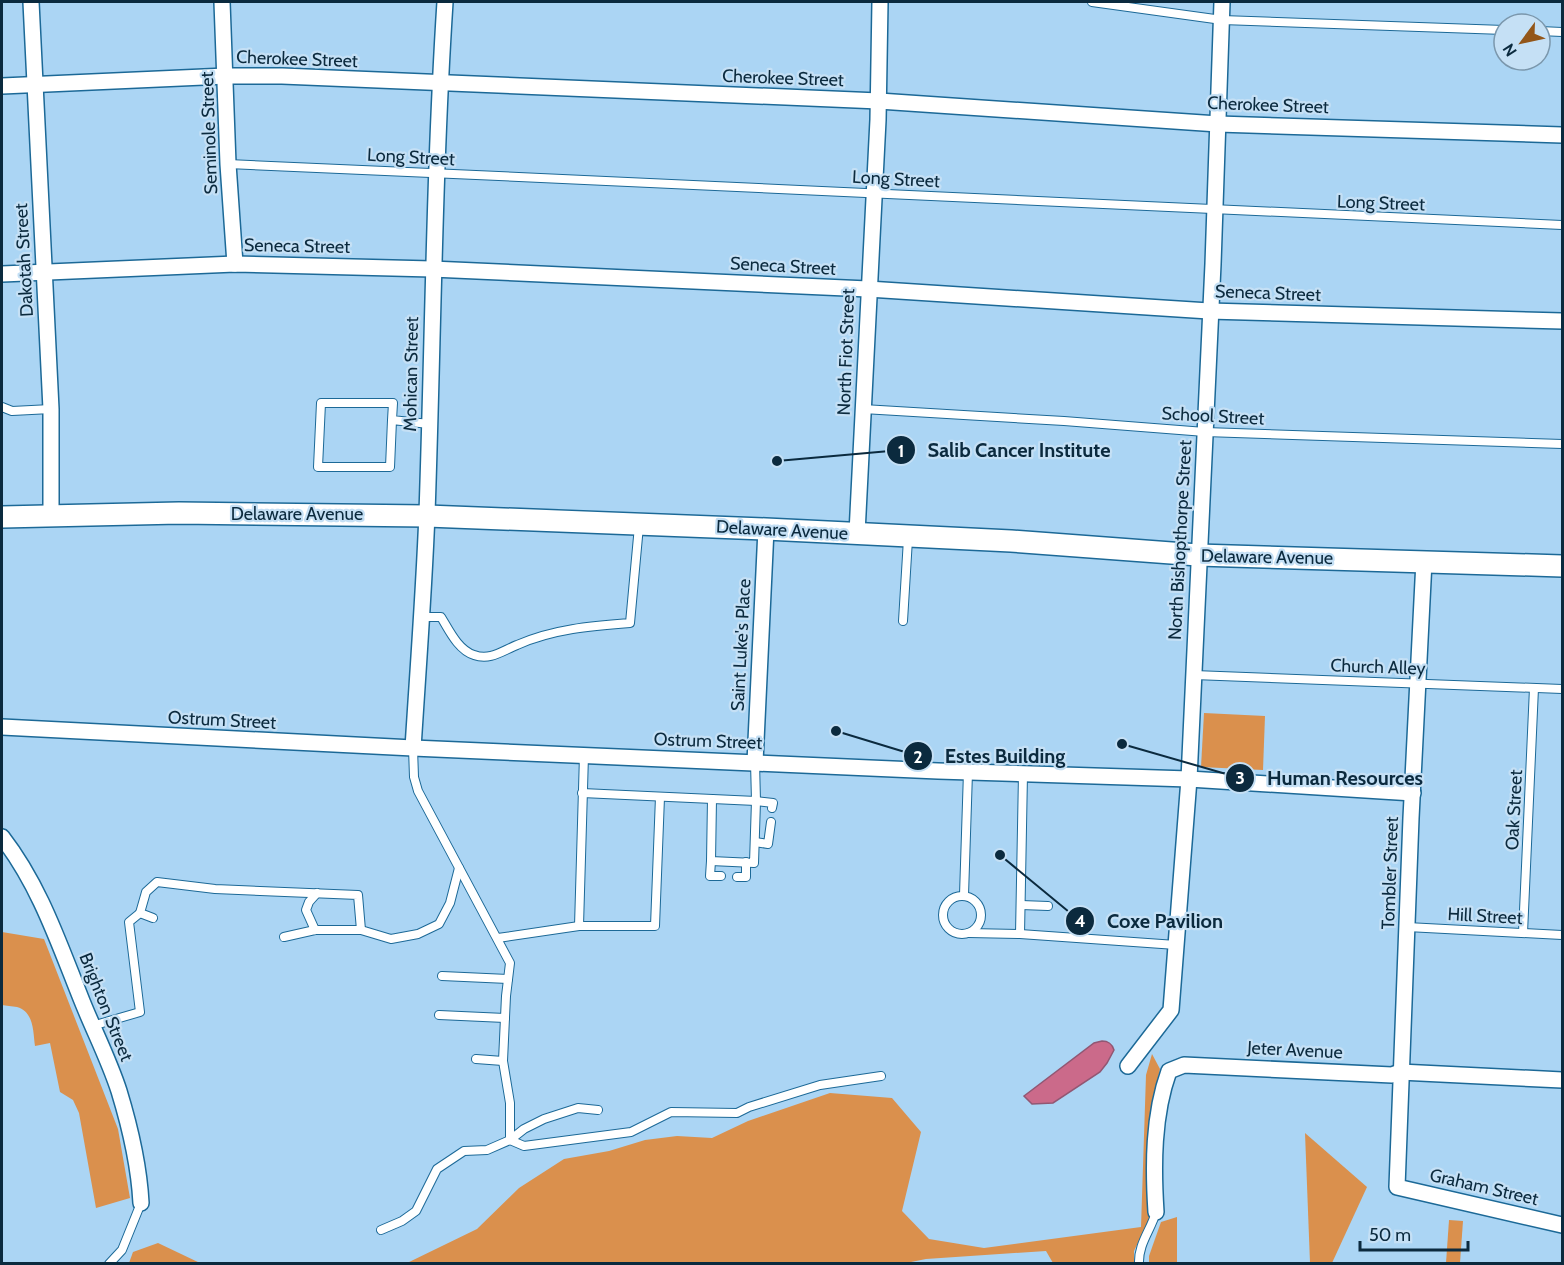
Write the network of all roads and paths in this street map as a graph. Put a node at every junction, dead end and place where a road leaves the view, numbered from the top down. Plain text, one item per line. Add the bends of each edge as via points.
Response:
1 (31, 2) edge
2 (222, 2) edge
3 (445, 2) edge
4 (880, 2) edge
5 (1092, 2) edge
6 (1222, 2) edge
7 (1222, 20) junction
8 (1492, 30) edge
9 (226, 76) junction
10 (440, 83) junction
11 (35, 84) junction
12 (2, 86) edge
13 (879, 101) junction
14 (1218, 123) junction
15 (1563, 135) edge
16 (228, 164) junction
17 (437, 174) junction
18 (874, 192) junction
19 (1215, 211) junction
20 (1563, 225) edge
21 (235, 264) junction
22 (432, 269) junction
23 (44, 272) junction
24 (2, 274) edge
25 (868, 289) junction
26 (1209, 310) junction
27 (1563, 321) edge
28 (2, 407) edge
29 (51, 409) junction
30 (863, 409) junction
31 (392, 420) junction
32 (429, 424) junction
33 (1205, 432) junction
34 (1563, 444) edge
35 (51, 516) junction
36 (427, 516) junction
37 (2, 517) edge
38 (640, 524) junction
39 (766, 529) junction
40 (857, 534) junction
41 (909, 536) junction
42 (1198, 555) junction
43 (1424, 561) junction
44 (1563, 566) edge
45 (422, 617) junction
46 (903, 621) dead end
47 (1192, 675) junction
48 (1418, 684) junction
49 (1534, 688) junction
50 (1563, 689) edge
51 (2, 727) edge
52 (413, 748) junction
53 (584, 755) junction
54 (755, 762) junction
55 (968, 772) junction
56 (1023, 774) junction
57 (1189, 779) junction
58 (582, 793) junction
59 (1413, 794) junction
60 (660, 797) junction
61 (712, 799) junction
62 (756, 801) junction
63 (772, 808) dead end
64 (771, 822) dead end
65 (2, 837) edge
66 (755, 842) junction
67 (711, 861) junction
68 (746, 862) junction
69 (459, 868) junction
70 (722, 876) dead end
71 (737, 877) dead end
72 (317, 893) junction
73 (964, 895) junction
74 (1021, 905) junction
75 (1048, 906) dead end
76 (140, 913) junction
77 (153, 918) dead end
78 (579, 926) junction
79 (1407, 927) junction
80 (315, 930) junction
81 (362, 930) junction
82 (969, 933) junction
83 (1523, 933) junction
84 (1020, 934) junction
85 (1563, 935) edge
86 (284, 937) dead end
87 (498, 938) junction
88 (1176, 945) junction
89 (442, 976) dead end
90 (508, 979) junction
91 (439, 1014) dead end
92 (505, 1018) junction
93 (92, 1026) junction
94 (476, 1059) dead end
95 (503, 1061) junction
96 (1128, 1066) dead end
97 (1400, 1072) junction
98 (881, 1076) dead end
99 (1563, 1080) edge
100 (598, 1110) dead end
101 (510, 1140) junction
102 (1397, 1187) joint
103 (141, 1203) joint
104 (1156, 1212) joint
105 (1563, 1225) edge
106 (381, 1230) dead end
107 (109, 1263) edge
108 (1139, 1263) edge

1 - 11 street, Dakotah Street
2 - 9 street, Seminole Street
3 - 10 street, Mohican Street
4 - 13 street, North Fiot Street
5 - 7 lane
6 - 7 street, North Bishopthorpe Street
7 - 8 lane
7 - 14 street, North Bishopthorpe Street
9 - 10 street, Cherokee Street
9 - 11 street, Cherokee Street
9 - 16 street, Seminole Street
10 - 13 street, Cherokee Street
10 - 17 street, Mohican Street
11 - 12 street, Cherokee Street
11 - 23 street, Dakotah Street
13 - 14 street, Cherokee Street
13 - 18 street, North Fiot Street
14 - 15 street, Cherokee Street
14 - 19 street, North Bishopthorpe Street
16 - 17 lane, Long Street
16 - 21 street, Seminole Street
17 - 18 lane, Long Street
17 - 22 street, Mohican Street
18 - 19 lane, Long Street
18 - 25 street, North Fiot Street
19 - 20 lane, Long Street
19 - 26 street, North Bishopthorpe Street
21 - 22 street, Seneca Street
21 - 23 street, Seneca Street
22 - 25 street, Seneca Street
22 - 32 street, Mohican Street
23 - 24 street, Seneca Street
23 - 29 street, Dakotah Street
25 - 26 street, Seneca Street
25 - 30 street, North Fiot Street
26 - 27 street, Seneca Street
26 - 33 street, North Bishopthorpe Street
28 - 29 lane via 12,411
29 - 35 street, Dakotah Street
30 - 33 lane, School Street
30 - 40 street, North Fiot Street
31 - 31 lane via 393,403 321,403 318,467 390,467
31 - 32 lane
32 - 36 street, Mohican Street
33 - 34 lane, School Street
33 - 42 street, North Bishopthorpe Street
35 - 36 main road, Delaware Avenue
35 - 37 main road, Delaware Avenue
36 - 38 main road, Delaware Avenue
36 - 45 street, Mohican Street
38 - 39 main road, Delaware Avenue
38 - 45 lane via 630,623 548,634 491,657 464,649 441,617
39 - 40 main road, Delaware Avenue
39 - 54 street, Saint Luke's Place
40 - 41 main road, Delaware Avenue
41 - 42 main road, Delaware Avenue
41 - 46 lane
42 - 43 main road, Delaware Avenue
42 - 47 street, North Bishopthorpe Street
43 - 44 main road, Delaware Avenue
43 - 48 street, Tombler Street
45 - 52 street, Mohican Street
47 - 48 lane, Church Alley
47 - 57 street, North Bishopthorpe Street
48 - 49 lane, Church Alley
48 - 59 street, Tombler Street
49 - 50 lane, Church Alley
49 - 83 lane, Oak Street
51 - 52 street, Ostrum Street
52 - 53 street, Ostrum Street
52 - 69 lane via 418,791
53 - 54 street, Ostrum Street
53 - 58 lane
54 - 55 street, Ostrum Street
54 - 62 lane
55 - 56 street, Ostrum Street
55 - 73 lane
56 - 57 street, Ostrum Street
56 - 74 lane
57 - 59 street, Ostrum Street
57 - 88 street, North Bishopthorpe Street
58 - 60 lane
58 - 78 lane
59 - 79 street, Tombler Street
60 - 61 lane
60 - 78 lane via 655,926
61 - 62 lane
61 - 67 lane
62 - 63 lane via 772,802
62 - 66 lane
64 - 66 lane via 768,844
65 - 93 street, Brighton Street via 45,909
66 - 68 lane via 754,862
67 - 68 lane
67 - 70 lane via 710,876
68 - 71 lane via 746,877
69 - 81 lane via 450,903 439,924 418,934 391,939
69 - 87 lane
72 - 76 lane via 215,889 157,882 146,892
72 - 80 lane via 306,910
72 - 81 lane via 358,896
73 - 82 lane via 976,901 981,912 979,925
73 - 82 lane via 947,902 943,920 956,933
74 - 75 lane
74 - 84 lane
76 - 77 lane
76 - 93 lane via 129,922 140,1012
78 - 87 lane
79 - 83 lane, Hill Street
79 - 97 street, Tombler Street
80 - 81 lane
80 - 86 lane
82 - 84 lane
83 - 85 lane, Hill Street
84 - 88 lane
87 - 90 lane via 510,963
88 - 96 street, North Bishopthorpe Street via 1171,1010
89 - 90 lane
90 - 92 lane
91 - 92 lane
92 - 95 lane
93 - 103 street, Brighton Street via 118,1089 140,1180
94 - 95 lane
95 - 101 lane via 510,1103
97 - 99 street, Jeter Avenue
97 - 102 street, Tombler Street
97 - 104 street, Jeter Avenue via 1392,1075 1184,1065 1168,1071 1158,1127
98 - 101 lane via 820,1085 737,1113 671,1112 631,1132 524,1146
100 - 101 lane via 578,1108 544,1119
101 - 106 lane via 487,1150 465,1151 437,1169 416,1211
102 - 105 street, Graham Street
103 - 107 lane via 122,1250
104 - 108 lane via 1142,1242

